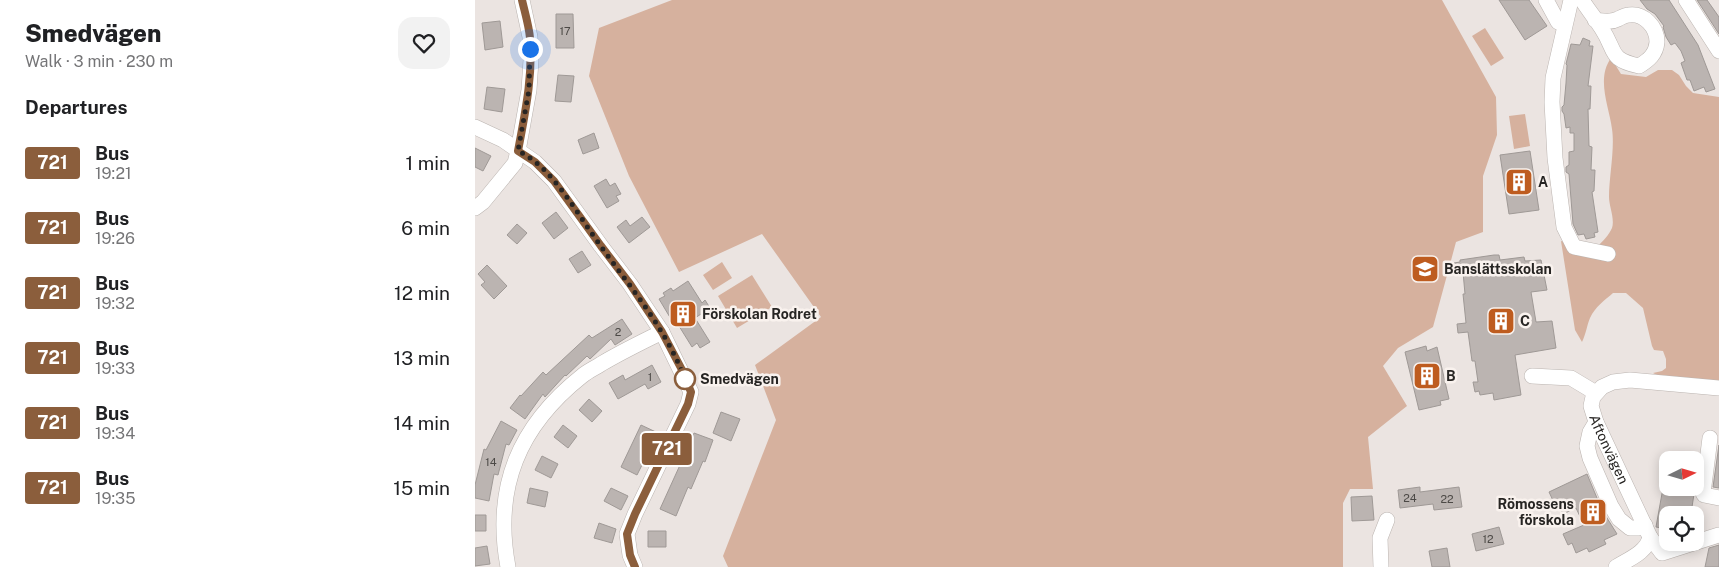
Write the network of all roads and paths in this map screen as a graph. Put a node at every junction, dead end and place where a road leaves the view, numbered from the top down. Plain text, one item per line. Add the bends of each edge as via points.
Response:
1 (522, 0) edge
2 (1546, 0) edge
3 (1571, 0) edge
4 (1582, 0) edge
5 (1686, 0) edge
6 (1595, 20) dead end
7 (1558, 22) dead end
8 (1719, 51) edge
9 (475, 126) edge
10 (518, 151) junction
11 (475, 208) edge
12 (1608, 254) dead end
13 (662, 332) junction
14 (1532, 376) dead end
15 (1719, 388) edge
16 (1597, 393) junction
17 (1596, 422) junction
18 (1710, 438) dead end
19 (1719, 498) edge
20 (1387, 520) dead end
21 (1647, 531) junction
22 (1719, 534) edge
23 (508, 567) edge
24 (635, 567) edge
25 (1381, 567) edge
26 (1616, 567) edge

1 - 10 street via 531,60
2 - 7 street
3 - 12 street via 1553,78 1552,102 1564,227 1574,247
4 - 6 street
5 - 8 street
9 - 10 street
10 - 11 street via 515,163
10 - 13 street via 554,181
13 - 23 street via 583,375 557,399 525,439 503,508
13 - 24 street via 691,392 627,534
14 - 16 street via 1571,378
15 - 16 street, Aftonvägen via 1630,380 1613,382
16 - 17 street, Aftonvägen via 1591,406
17 - 21 street, Aftonvägen
17 - 21 street via 1587,446 1611,506 1630,528
18 - 19 street via 1703,493
20 - 25 street via 1380,538
21 - 22 street, Aftonvägen via 1662,553
21 - 26 street via 1648,544

